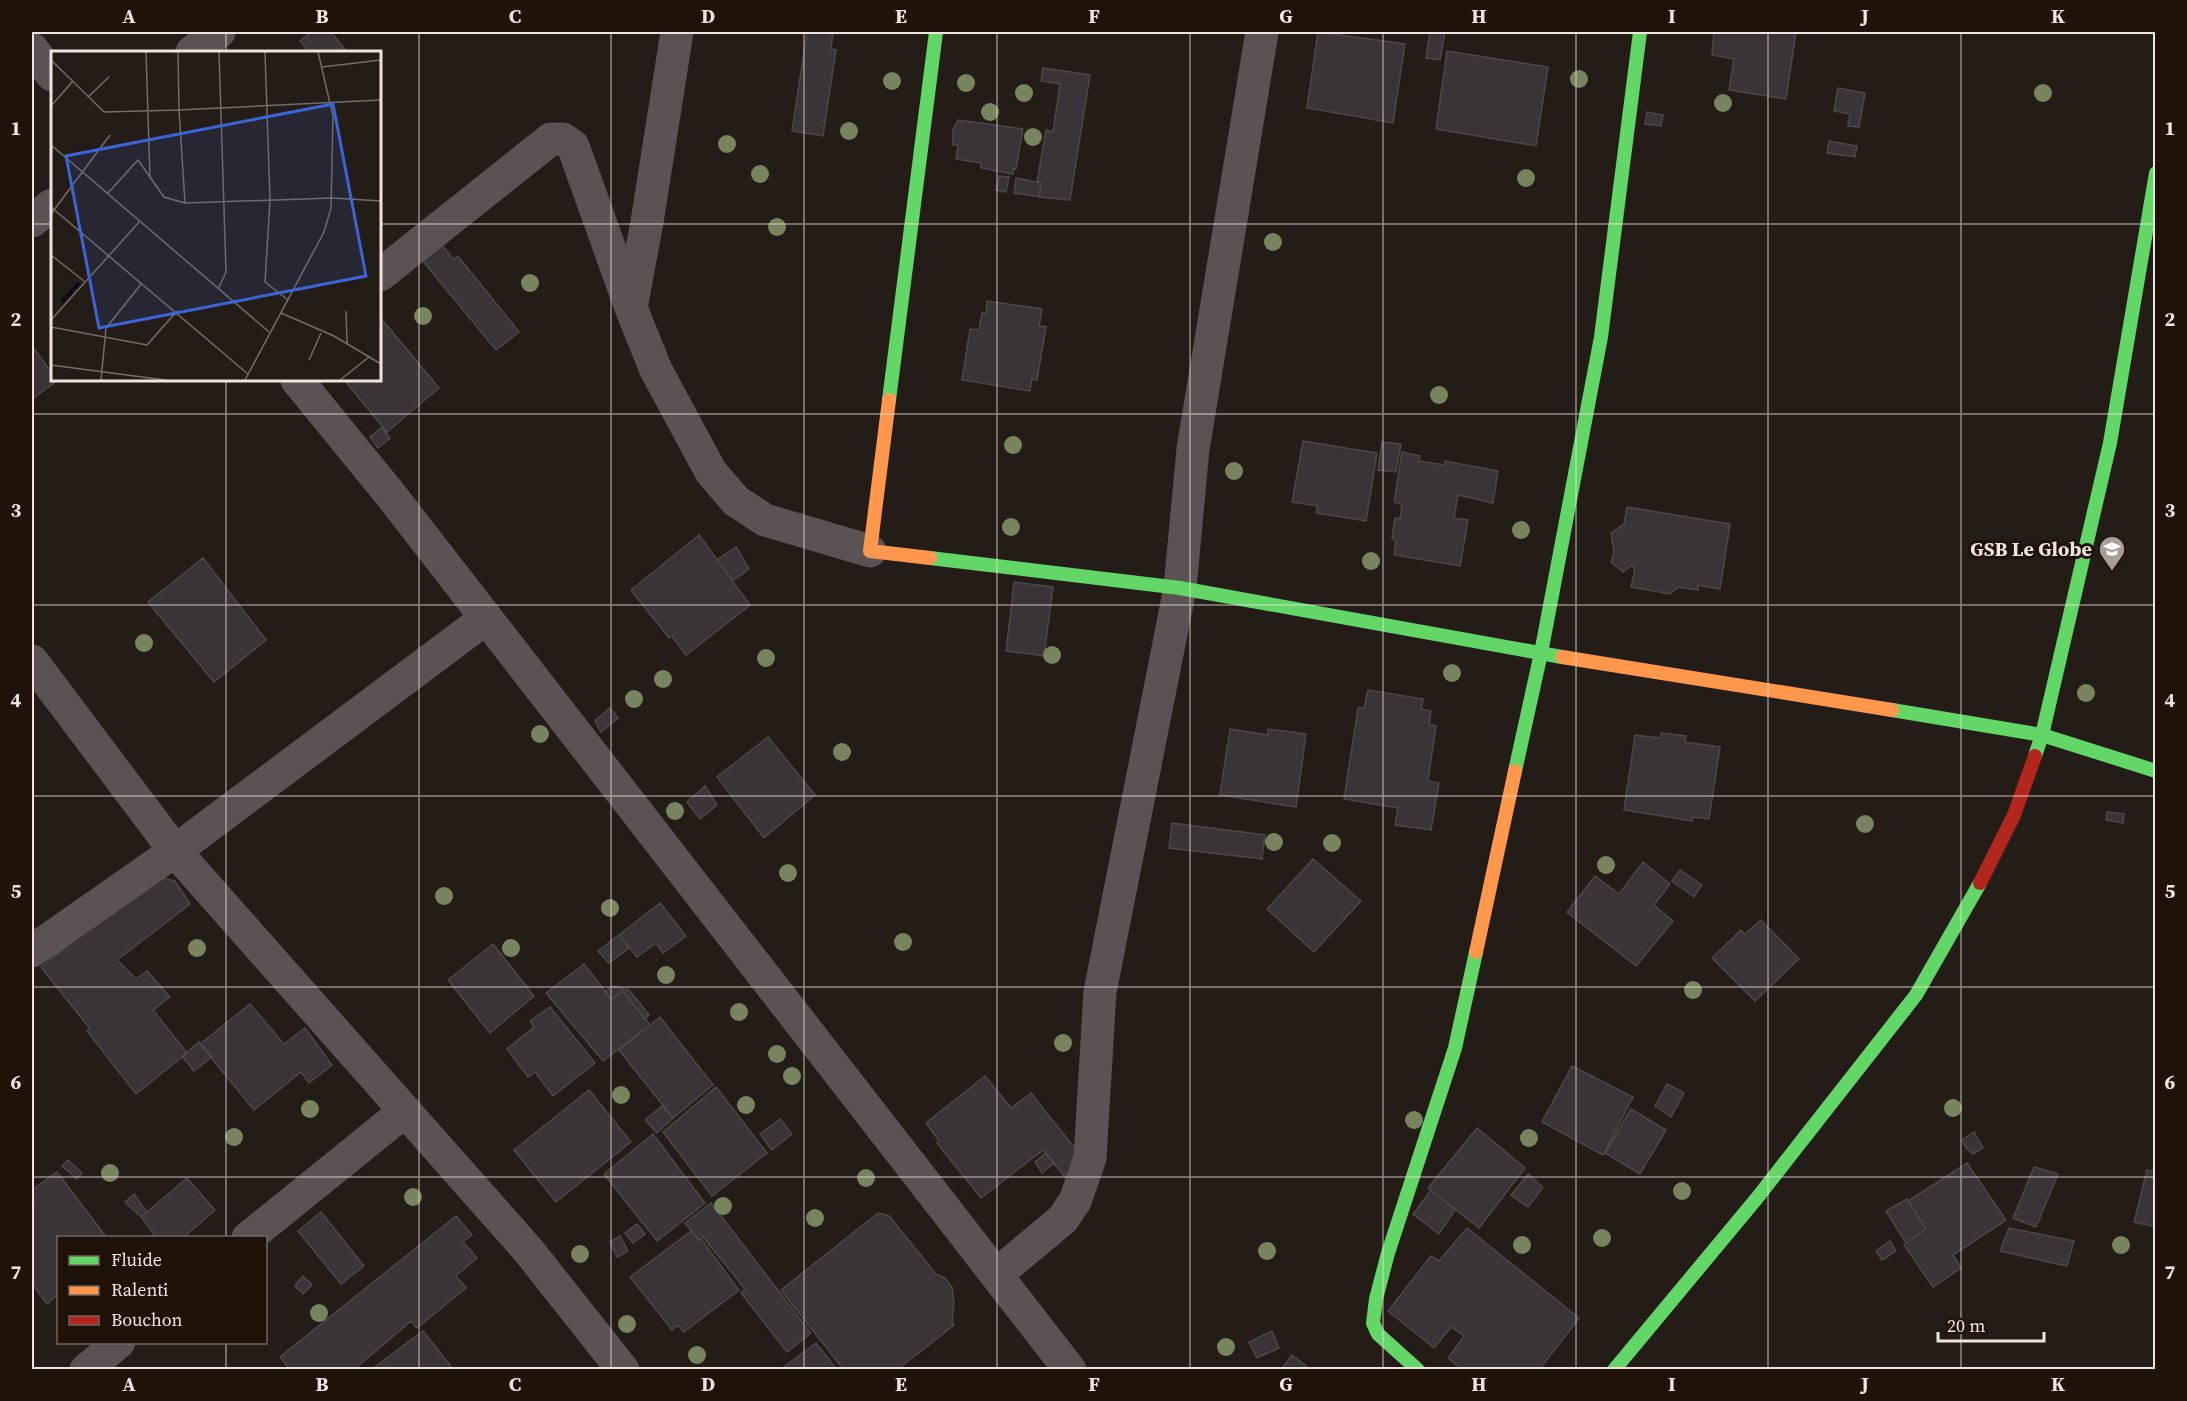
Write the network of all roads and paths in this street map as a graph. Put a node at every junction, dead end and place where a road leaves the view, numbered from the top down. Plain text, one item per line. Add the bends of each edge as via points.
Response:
1 (219, 32) edge
2 (677, 32) edge
3 (936, 32) edge
4 (1262, 32) edge
5 (1640, 32) edge
6 (32, 49) edge
7 (193, 51) edge
8 (51, 74) edge
9 (2156, 172) edge
10 (51, 206) edge
11 (32, 221) edge
12 (381, 274) edge
13 (631, 308) junction
14 (298, 381) edge
15 (870, 551) junction
16 (1180, 588) junction
17 (485, 619) junction
18 (1541, 653) junction
19 (32, 662) edge
20 (2042, 735) junction
21 (2156, 771) edge
22 (175, 851) junction
23 (32, 951) edge
24 (405, 1111) junction
25 (250, 1236) edge
26 (996, 1275) junction
27 (116, 1344) edge
28 (86, 1370) edge
29 (623, 1370) edge
30 (1070, 1370) edge
31 (1418, 1370) edge
32 (1614, 1370) edge

1 - 7 street
2 - 13 street
3 - 15 street
4 - 16 street via 1193,449
5 - 18 street via 1601,337
6 - 8 street
9 - 20 street via 2110,444
10 - 11 street
12 - 13 street via 551,139 563,139 573,146
13 - 15 street via 656,370 711,472 736,501 765,520
14 - 17 street
15 - 16 street
16 - 18 street
16 - 26 street via 1100,992 1090,1158 1082,1186 1063,1219
17 - 22 street
17 - 26 street
18 - 20 street
18 - 31 street via 1455,1048 1376,1299 1373,1323 1378,1334
19 - 22 street
20 - 21 street
20 - 32 street via 2014,815 1988,870 1916,995 1757,1198
22 - 23 street
22 - 24 street
24 - 25 street
24 - 29 street via 528,1250
26 - 30 street
27 - 28 street

